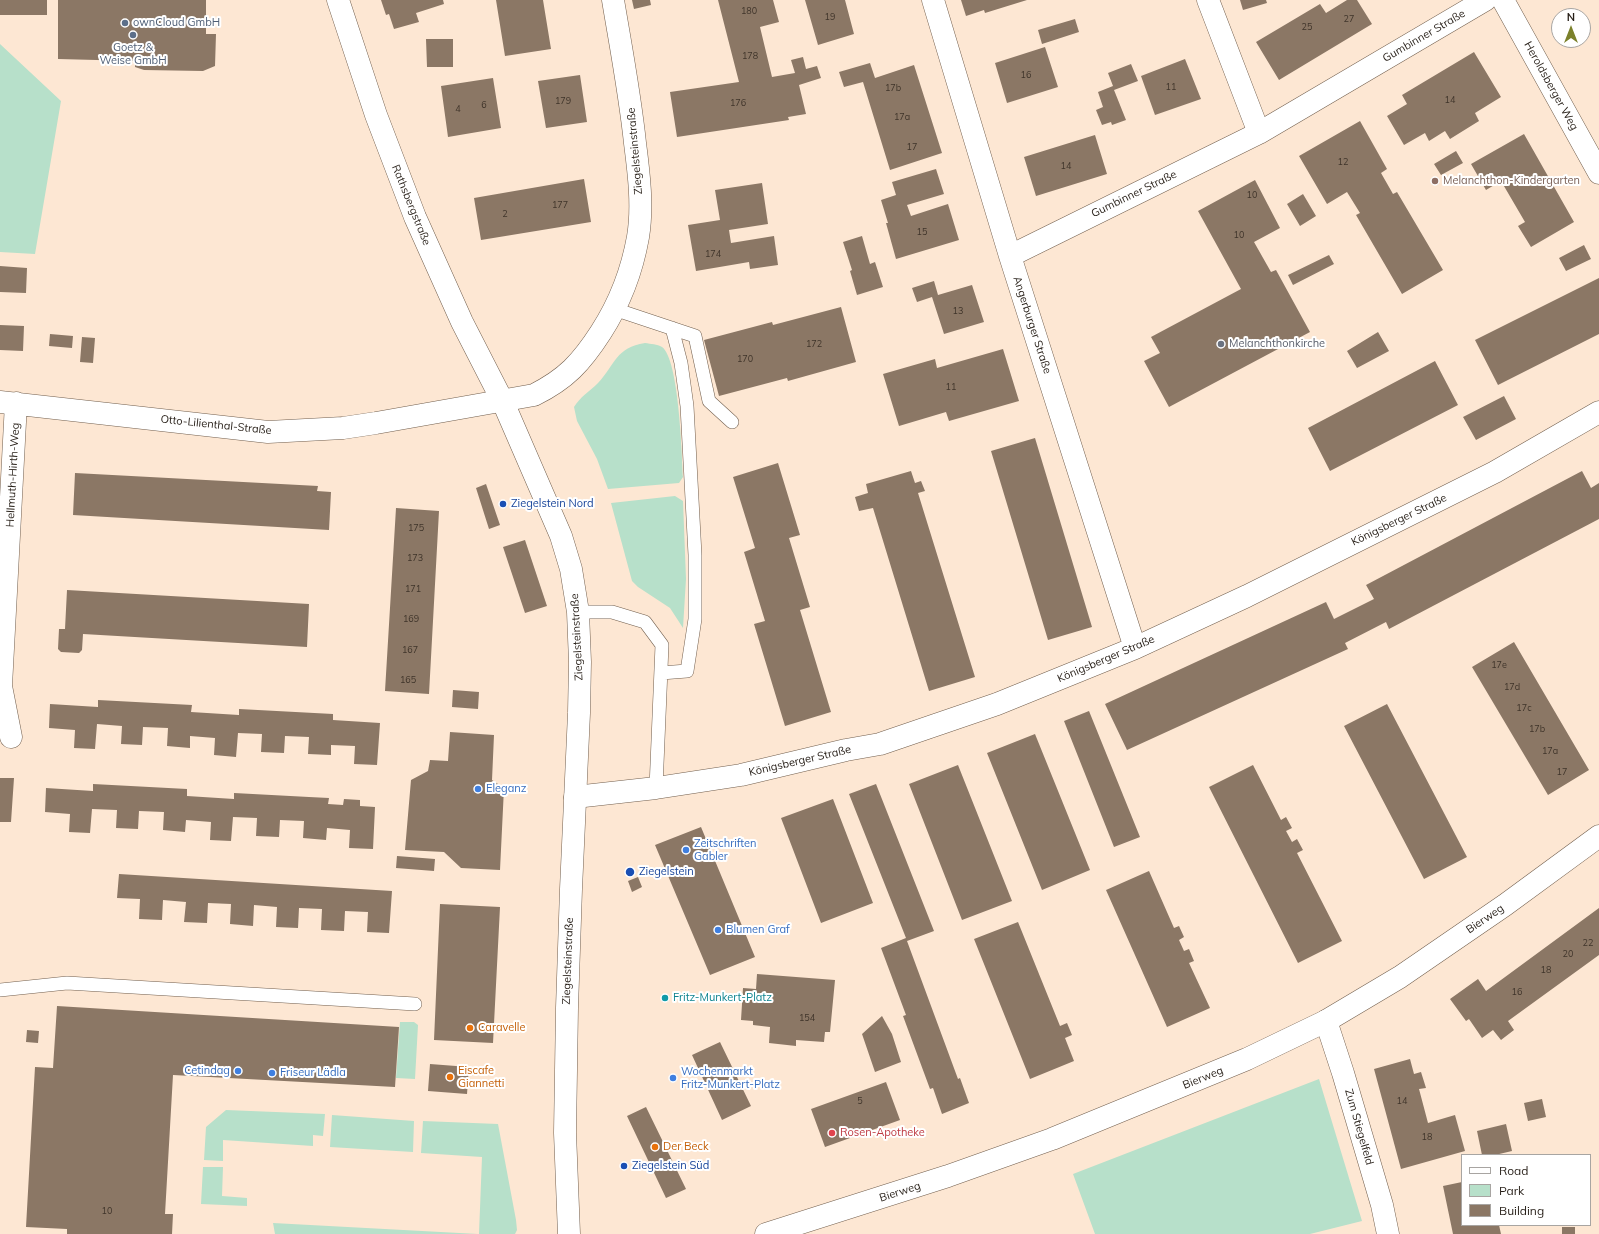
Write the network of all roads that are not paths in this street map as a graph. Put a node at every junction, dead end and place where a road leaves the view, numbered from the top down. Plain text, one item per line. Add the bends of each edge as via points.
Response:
1 (338, 0) edge
2 (613, 0) edge
3 (933, 0) edge
4 (1208, 0) edge
5 (1485, 0) edge
6 (1503, 0) edge
7 (1259, 133) junction
8 (1599, 173) edge
9 (1010, 256) junction
10 (614, 309) junction
11 (672, 328) junction
12 (8, 402) edge
13 (503, 402) junction
14 (1599, 412) edge
15 (732, 422) dead end
16 (578, 612) junction
17 (1135, 648) junction
18 (661, 673) junction
19 (11, 737) dead end
20 (656, 788) junction
21 (575, 797) junction
22 (1599, 836) edge
23 (0, 990) edge
24 (415, 1004) dead end
25 (1326, 1020) junction
26 (568, 1234) edge
27 (766, 1234) edge
28 (1388, 1234) edge

1 - 13 street, Rathsbergstraße via 376,115 415,217 462,322
2 - 10 street, Ziegelsteinstraße via 630,99 639,174 640,217 632,265
3 - 9 street, Angerburger Straße
4 - 7 street
5 - 7 street, Gumbinner Straße
6 - 8 street, Heroldsberger Weg
7 - 9 street, Gumbinner Straße
9 - 17 street, Angerburger Straße
10 - 11 lane
10 - 13 street, Ziegelsteinstraße via 590,349 574,368 552,386 534,395
11 - 15 lane via 694,336 709,401
11 - 18 lane via 681,363 687,406 695,555 694,619 687,671
12 - 13 street, Otto-Lilienthal-Straße via 268,432 343,428
12 - 19 street, Hellmuth-Hirth-Weg via 1,686
13 - 16 street, Ziegelsteinstraße via 561,536 572,569
14 - 17 street, Königsberger Straße via 1495,472 1247,596
16 - 18 lane via 612,612 645,622 662,645
16 - 21 street, Ziegelsteinstraße via 579,713
17 - 20 street, Königsberger Straße via 997,704 880,744 741,775
18 - 20 lane
20 - 21 street, Königsberger Straße
21 - 26 street, Ziegelsteinstraße via 567,1008 565,1133
22 - 25 street, Bierweg via 1426,960
23 - 24 lane via 67,983
25 - 27 street, Bierweg via 1228,1068 1052,1139 948,1176
25 - 28 street, Zum Stiegelfeld via 1344,1073

